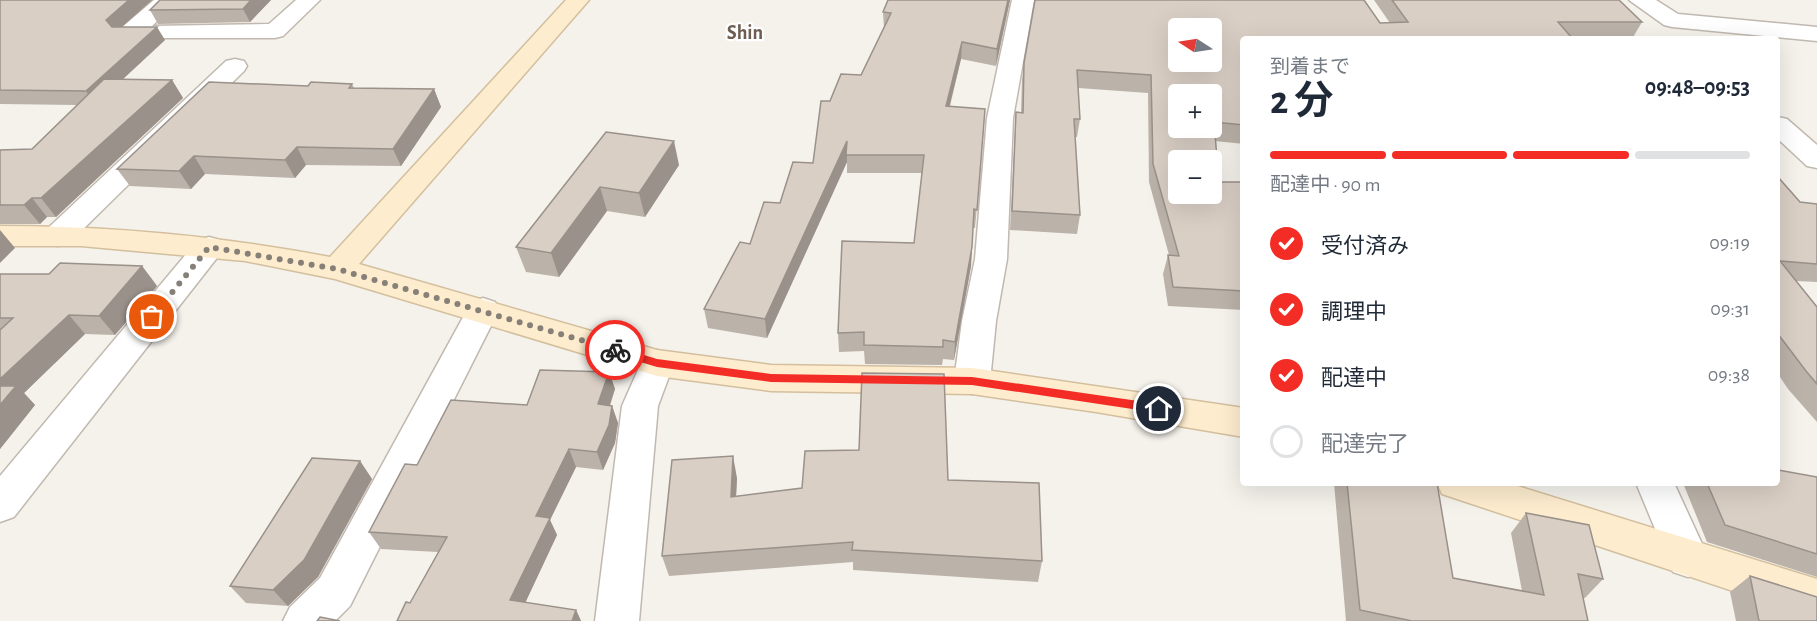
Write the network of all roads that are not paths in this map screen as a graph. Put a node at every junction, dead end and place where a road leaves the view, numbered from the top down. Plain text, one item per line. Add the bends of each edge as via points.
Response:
1 (168, 0) edge
2 (309, 0) edge
3 (578, 0) edge
4 (1023, 0) edge
5 (1640, 0) edge
6 (1677, 29) edge
7 (1817, 34) edge
8 (235, 66) dead end
9 (1780, 127) edge
10 (1817, 160) edge
11 (0, 236) edge
12 (58, 236) junction
13 (209, 247) junction
14 (337, 269) junction
15 (483, 310) junction
16 (657, 363) junction
17 (972, 381) junction
18 (1240, 422) edge
19 (1465, 486) edge
20 (1655, 486) edge
21 (0, 505) edge
22 (1688, 559) junction
23 (1817, 599) edge
24 (305, 621) edge
25 (617, 621) edge

1 - 2 street via 129,33 275,31
3 - 14 street
4 - 17 street via 1000,118 991,259
5 - 6 street
6 - 7 street
8 - 12 street
9 - 10 street
11 - 12 street
12 - 13 street
13 - 14 street
13 - 21 street
14 - 15 street
15 - 16 street
15 - 24 street via 335,592
16 - 17 street via 771,378
16 - 25 street via 640,406
17 - 18 street
19 - 22 street
20 - 22 street
22 - 23 street

